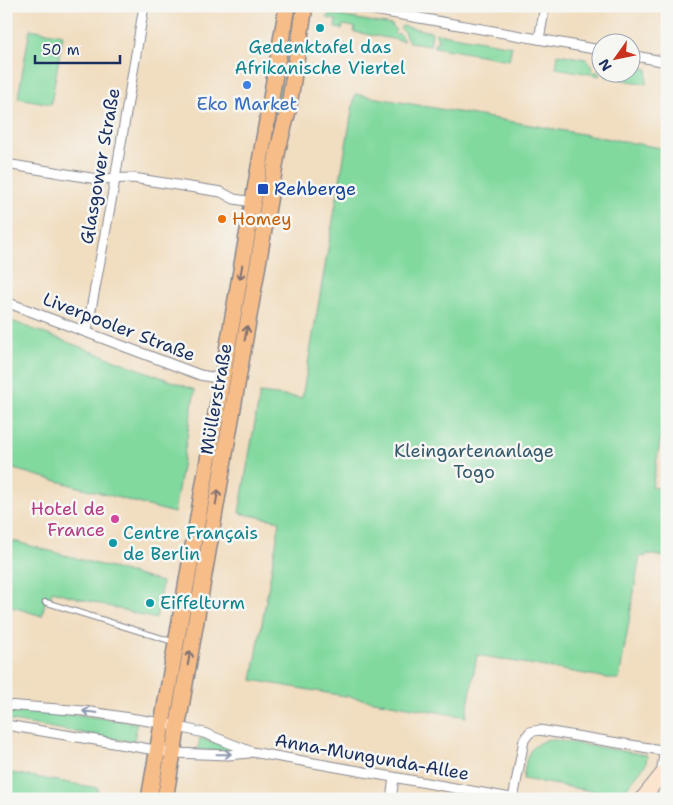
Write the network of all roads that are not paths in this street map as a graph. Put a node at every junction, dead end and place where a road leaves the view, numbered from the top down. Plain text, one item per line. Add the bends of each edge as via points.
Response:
1 (144, 6) edge
2 (287, 6) edge
3 (305, 6) edge
4 (352, 6) edge
5 (545, 6) edge
6 (538, 39) junction
7 (590, 48) edge
8 (640, 57) edge
9 (667, 62) edge
10 (6, 164) edge
11 (115, 178) junction
12 (253, 202) junction
13 (6, 302) edge
14 (87, 332) junction
15 (222, 380) junction
16 (45, 602) dead end
17 (175, 642) junction
18 (6, 705) edge
19 (162, 723) junction
20 (6, 724) edge
21 (177, 727) junction
22 (667, 738) edge
23 (157, 750) junction
24 (665, 751) edge
25 (252, 752) junction
26 (173, 753) junction
27 (664, 771) edge
28 (394, 778) junction
29 (149, 799) edge
30 (165, 799) edge
31 (391, 799) edge
32 (515, 799) edge
33 (642, 799) edge

1 - 11 street, Glasgower Straße
2 - 12 main road, Müllerstraße
21 -> 3 main road, Müllerstraße
4 - 6 street
5 - 6 street
6 - 7 street
8 - 9 street
10 - 11 street via 97,179
11 - 12 street via 222,192
11 - 14 street, Glasgower Straße
12 -> 15 main road, Müllerstraße
13 - 14 street, Liverpooler Straße
14 - 15 street, Liverpooler Straße via 200,375
15 - 17 main road, Müllerstraße
16 - 17 lane
17 - 19 main road, Müllerstraße
19 -> 18 street, Anna-Mungunda-Allee via 84,711
19 - 21 street, Anna-Mungunda-Allee
19 - 23 main road, Müllerstraße
20 - 23 street, Anna-Mungunda-Allee
21 - 25 street, Anna-Mungunda-Allee via 204,733
21 - 26 main road, Müllerstraße
22 - 24 street
23 - 26 street, Anna-Mungunda-Allee
23 - 29 main road, Müllerstraße
24 - 27 street
24 - 32 street via 539,730 530,732 524,740
26 -> 25 street, Anna-Mungunda-Allee via 228,755
25 - 28 street, Anna-Mungunda-Allee
26 - 30 main road, Müllerstraße
27 - 33 street
28 - 31 street
28 - 32 street, Anna-Mungunda-Allee

